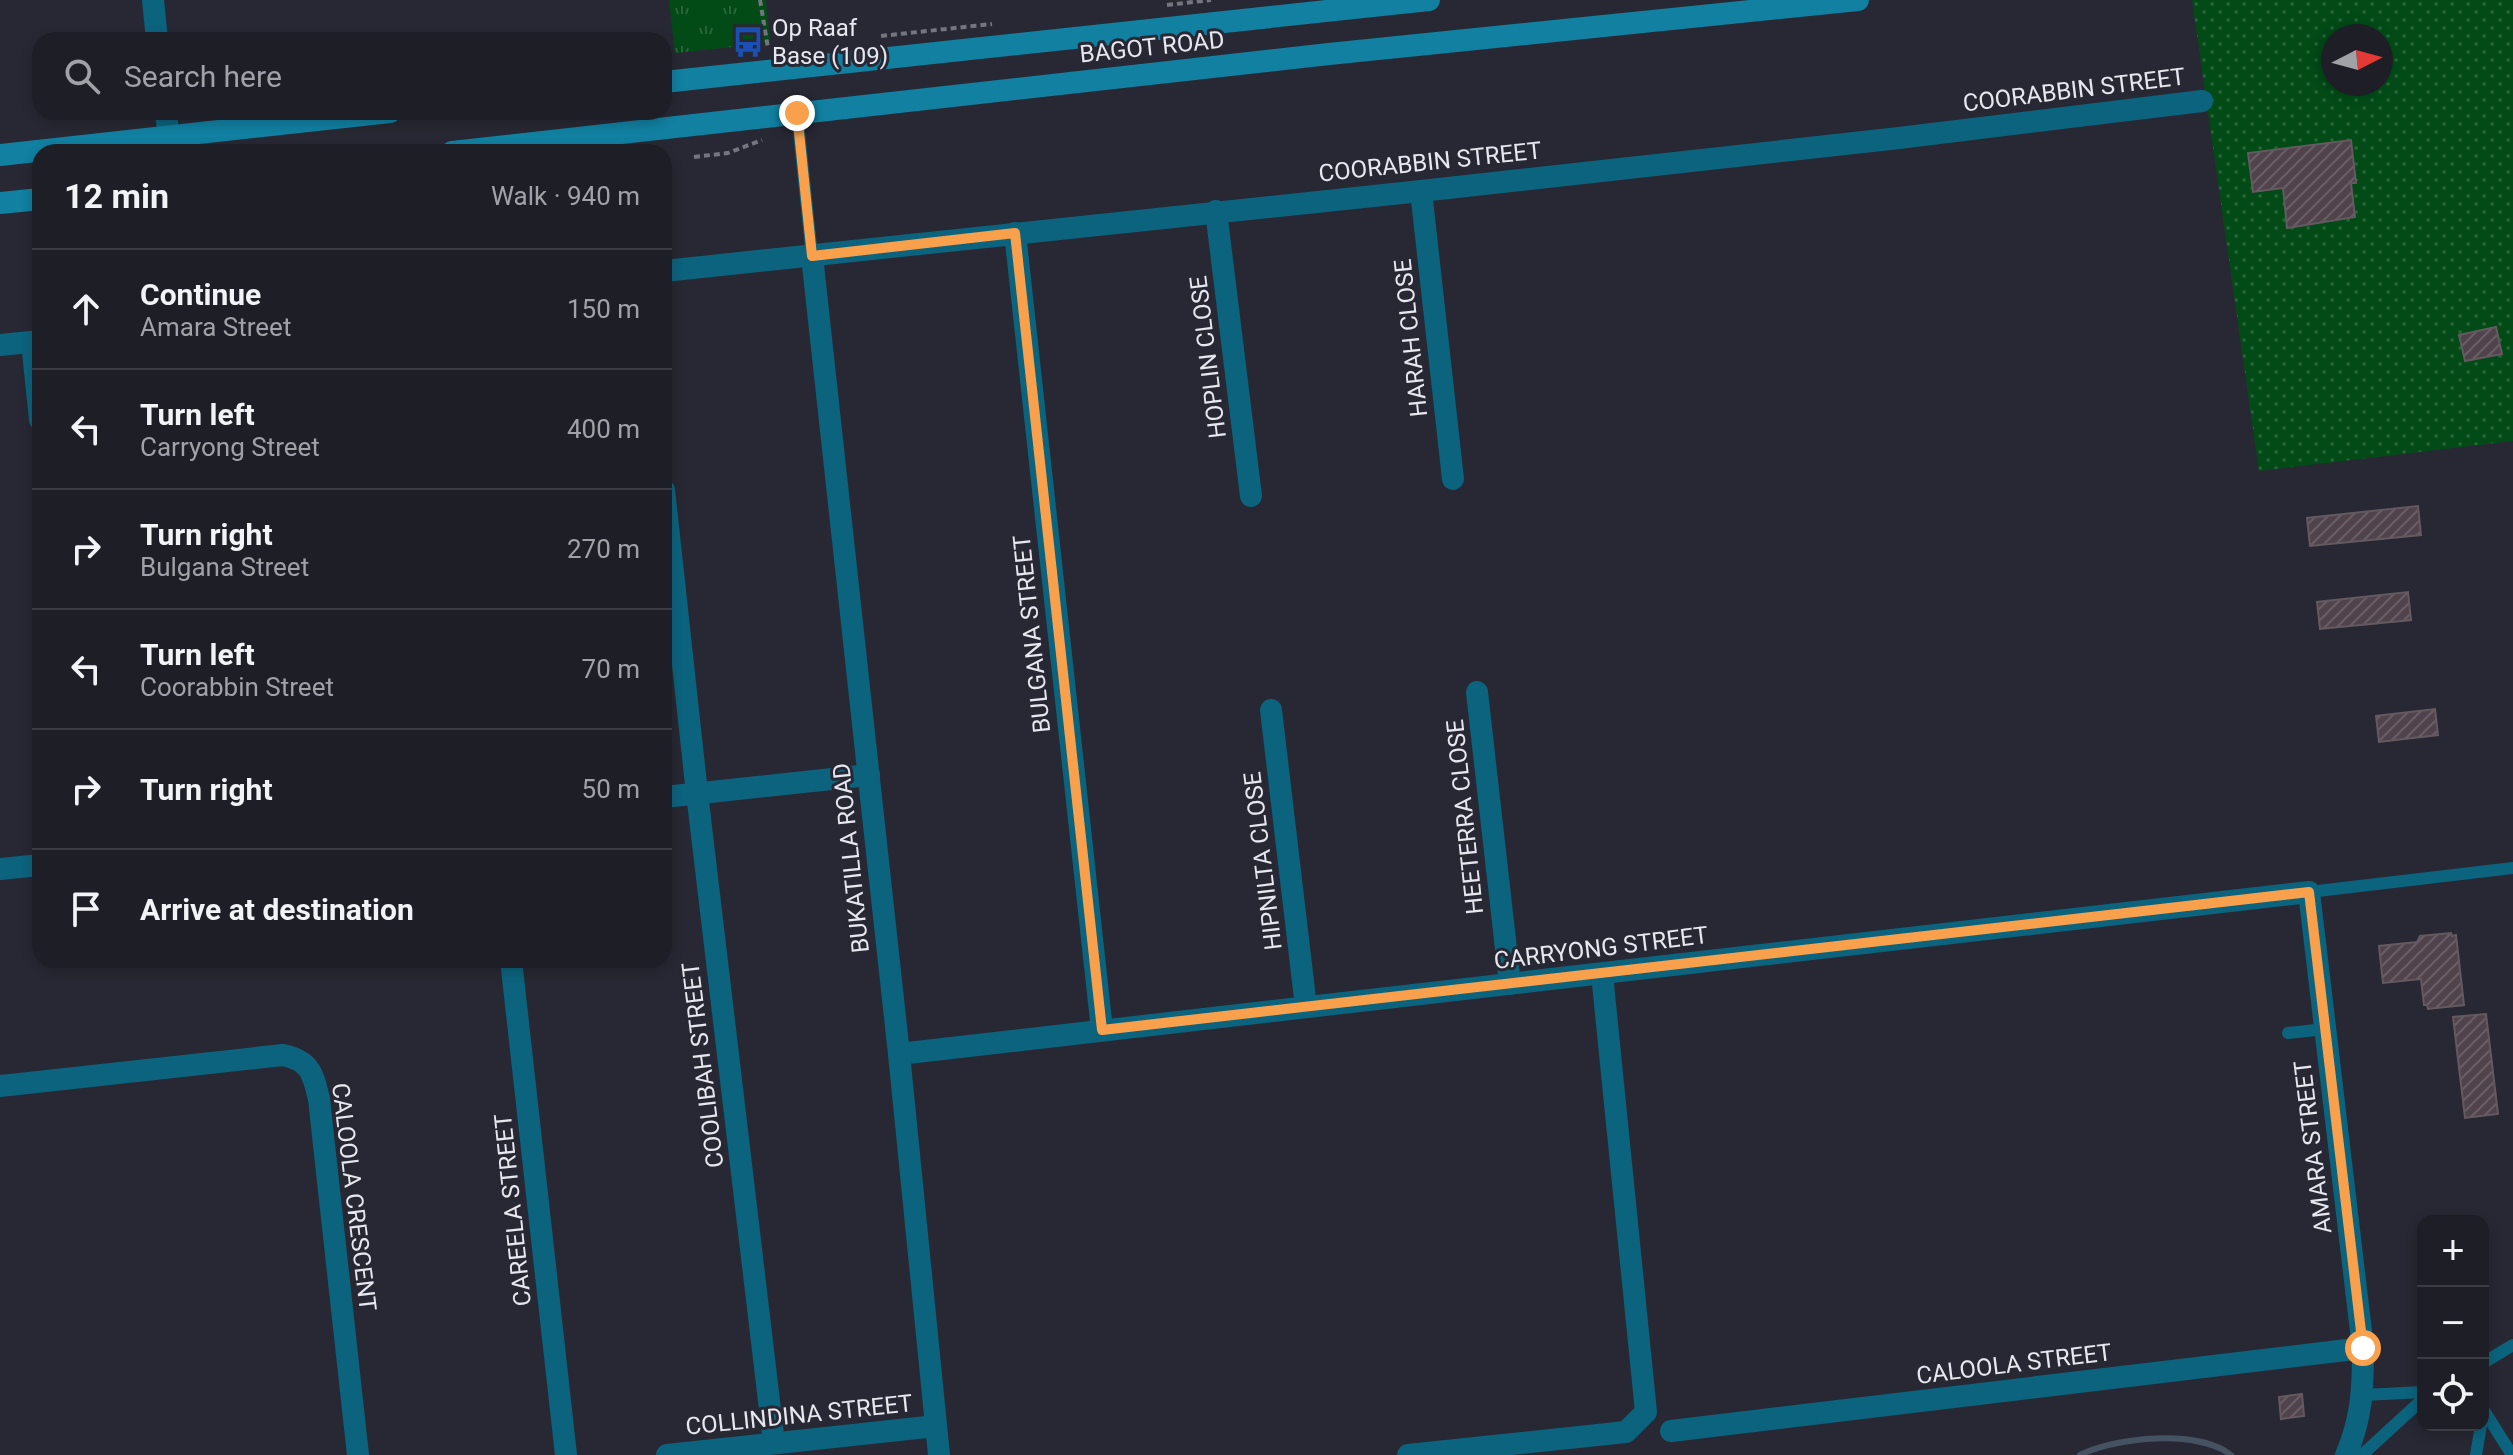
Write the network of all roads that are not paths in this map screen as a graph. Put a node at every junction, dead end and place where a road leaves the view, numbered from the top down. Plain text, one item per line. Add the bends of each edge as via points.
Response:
1 (153, 0) edge
2 (1429, 0) edge
3 (1858, 0) edge
4 (156, 32) edge
5 (672, 81) edge
6 (2202, 101) dead end
7 (797, 113) junction
8 (167, 120) edge
9 (335, 120) edge
10 (169, 144) edge
11 (523, 144) edge
12 (32, 153) edge
13 (0, 155) edge
14 (1421, 191) junction
15 (32, 200) edge
16 (0, 203) edge
17 (1216, 211) junction
18 (1015, 233) junction
19 (812, 256) junction
20 (672, 270) edge
21 (32, 342) edge
22 (0, 345) edge
23 (1453, 479) dead end
24 (1251, 496) dead end
25 (672, 563) edge
26 (1477, 692) dead end
27 (1271, 710) dead end
28 (869, 775) junction
29 (697, 793) junction
30 (672, 796) edge
31 (32, 866) edge
32 (2513, 868) edge
33 (0, 869) edge
34 (2309, 892) junction
35 (512, 968) edge
36 (1602, 974) junction
37 (1510, 984) junction
38 (1306, 1007) junction
39 (2325, 1029) junction
40 (1102, 1030) junction
41 (2288, 1033) dead end
42 (899, 1054) junction
43 (0, 1086) edge
44 (2513, 1345) edge
45 (2363, 1348) junction
46 (2489, 1359) edge
47 (2417, 1392) edge
48 (2364, 1395) junction
49 (2417, 1405) edge
50 (2489, 1424) edge
51 (2489, 1425) edge
52 (936, 1426) junction
53 (1671, 1431) dead end
54 (2485, 1431) edge
55 (2513, 1434) edge
56 (774, 1443) junction
57 (358, 1455) edge
58 (566, 1455) edge
59 (667, 1455) edge
60 (939, 1455) edge
61 (1408, 1455) edge
62 (2346, 1455) edge
63 (2362, 1455) edge
64 (2476, 1455) edge
65 (2512, 1455) edge

1 - 4 street
2 - 5 main road, BAGOT ROAD
3 - 7 main road, BAGOT ROAD
6 - 14 street, COORABBIN STREET
7 - 11 main road, BAGOT ROAD
7 - 19 lane
8 - 10 street
9 - 10 main road
12 - 13 main road
14 - 17 street, COORABBIN STREET
14 - 23 street, HARAH CLOSE
15 - 16 main road
17 - 18 street, COORABBIN STREET
17 - 24 street, HOPLIN CLOSE
18 - 19 street, COORABBIN STREET
18 - 40 street, BULGANA STREET
19 - 20 street, COORABBIN STREET
19 - 28 street, BUKATILLA ROAD
21 - 22 street
25 - 29 street, COOLIBAH STREET
26 - 37 street, HEETERRA CLOSE
27 - 38 street, HIPNILTA CLOSE
28 - 29 street
28 - 42 street, BUKATILLA ROAD
29 - 30 street
29 - 56 street, COOLIBAH STREET
31 - 33 street
32 - 34 lane
34 - 36 street, CARRYONG STREET
34 - 39 street, AMARA STREET
35 - 58 street, CAREELA STREET
36 - 37 street, CARRYONG STREET
36 - 61 street via 1646,1412 1626,1432
37 - 38 street, CARRYONG STREET
38 - 40 street, CARRYONG STREET
39 - 41 lane
39 - 45 street, AMARA STREET
40 - 42 street, CARRYONG STREET
42 - 52 street, BUKATILLA ROAD
43 - 57 street, CALOOLA CRESCENT via 283,1055 309,1068 319,1099
44 - 46 lane
45 - 48 street, AMARA STREET
45 - 53 street, CALOOLA STREET
47 - 48 lane
48 - 62 street, AMARA STREET
49 - 63 lane
50 - 55 lane
51 - 65 lane
52 - 56 street, COLLINDINA STREET
52 - 60 street, BUKATILLA ROAD
54 - 64 lane
56 - 59 street, COLLINDINA STREET

